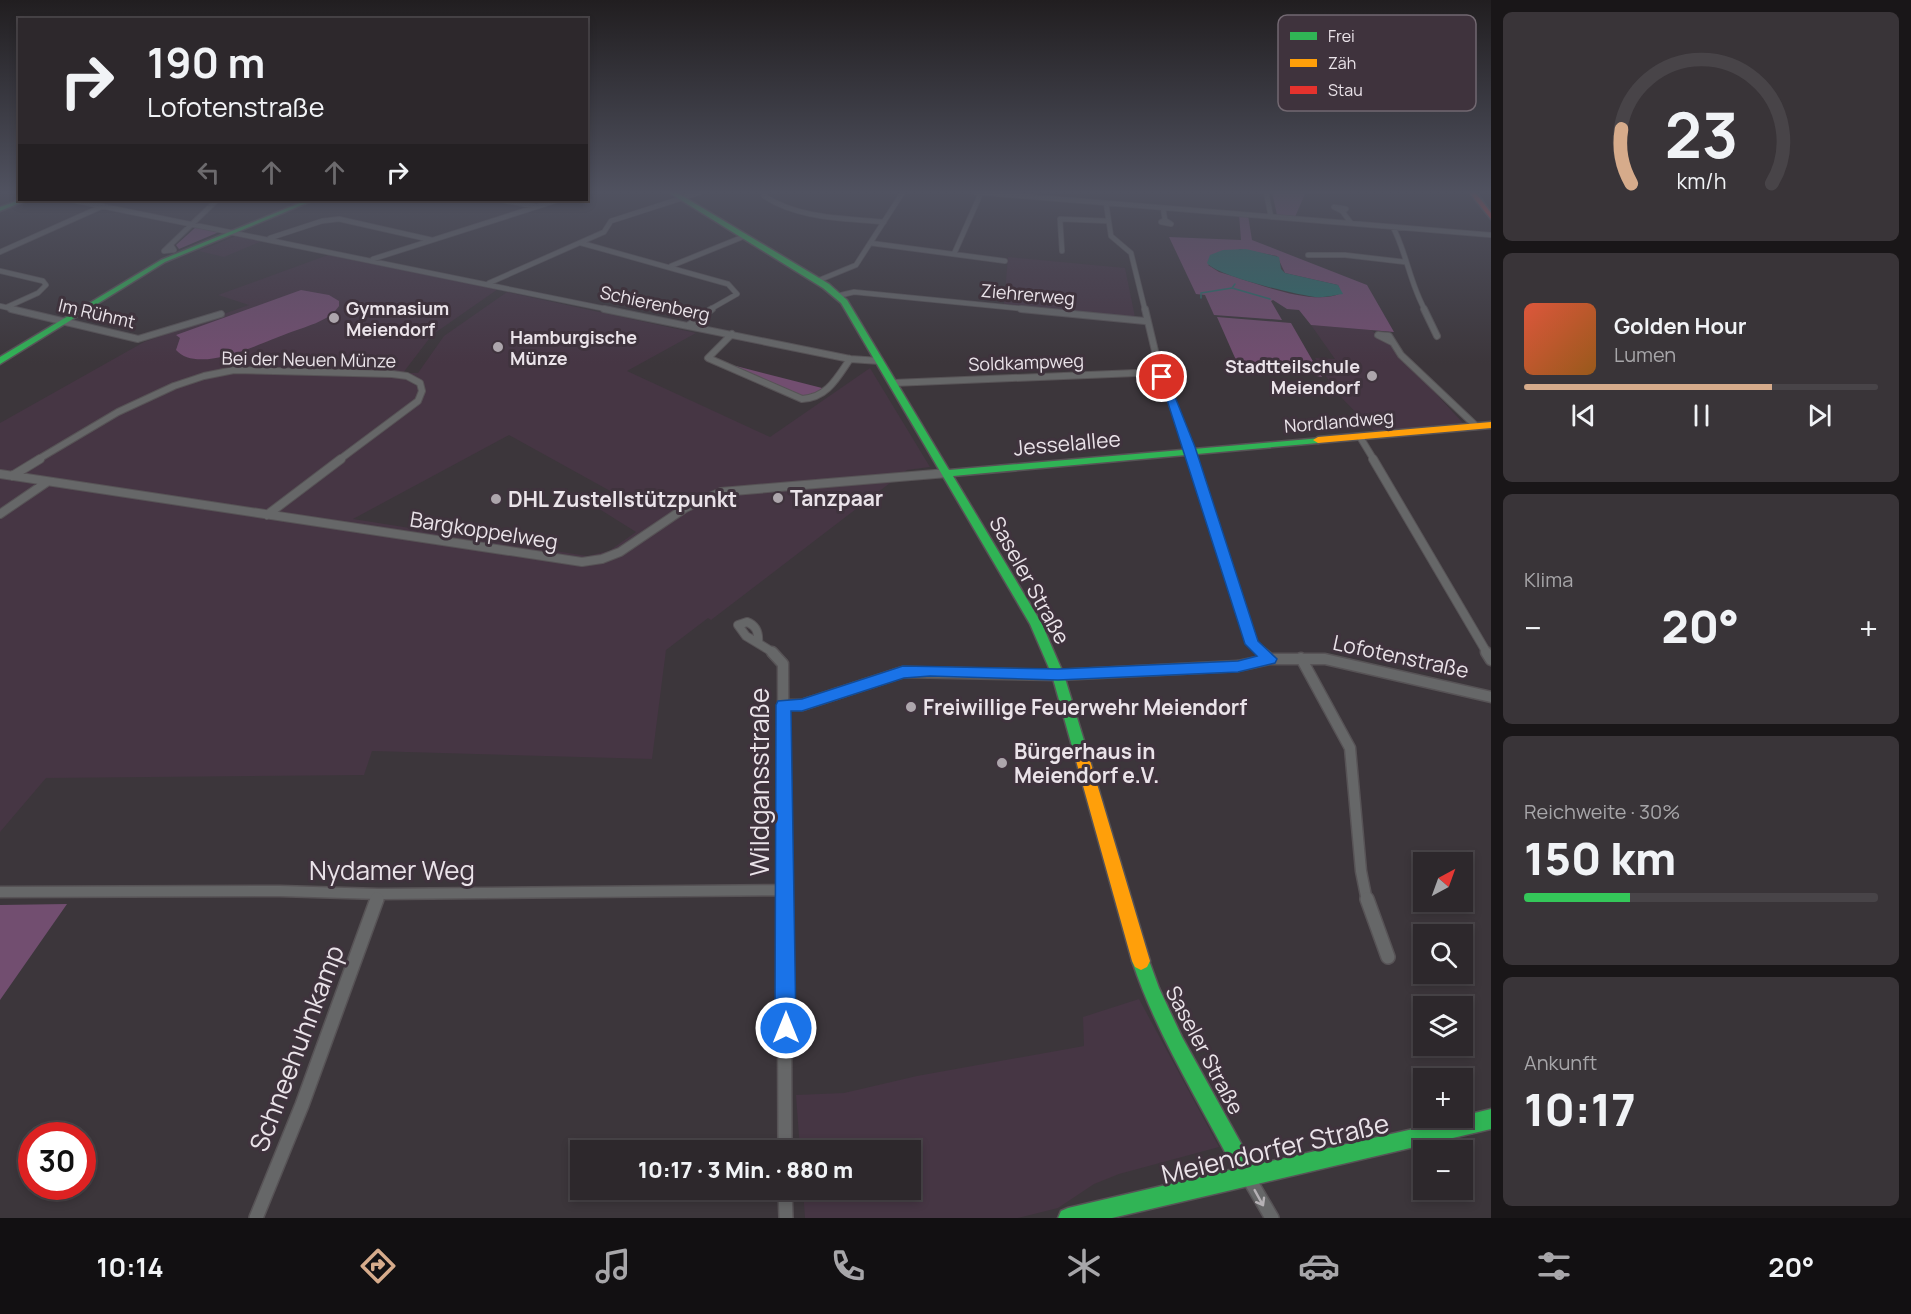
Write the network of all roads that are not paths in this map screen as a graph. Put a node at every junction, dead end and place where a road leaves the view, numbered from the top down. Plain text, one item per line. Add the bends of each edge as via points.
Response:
1 (183, 249) edge
2 (321, 249) edge
3 (405, 249) edge
4 (566, 249) edge
5 (604, 249) edge
6 (713, 249) edge
7 (766, 249) edge
8 (866, 249) edge
9 (915, 249) edge
10 (956, 249) edge
11 (1126, 249) edge
12 (1403, 249) edge
13 (180, 250) joint
14 (954, 254) junction
15 (1308, 255) dead end
16 (373, 259) junction
17 (1005, 261) dead end
18 (1405, 262) junction
19 (671, 266) junction
20 (0, 271) edge
21 (817, 280) junction
22 (489, 283) junction
23 (837, 296) junction
24 (3, 307) edge
25 (221, 314) dead end
26 (1145, 321) junction
27 (65, 322) junction
28 (689, 325) junction
29 (732, 334) junction
30 (1437, 336) dead end
31 (1392, 342) dead end
32 (850, 359) junction
33 (0, 361) edge
34 (880, 361) junction
35 (1160, 372) junction
36 (893, 383) junction
37 (1491, 425) edge
38 (1476, 426) junction
39 (1360, 438) junction
40 (1191, 452) junction
41 (947, 472) junction
42 (0, 474) edge
43 (12, 476) junction
44 (47, 482) junction
45 (0, 514) edge
46 (267, 515) junction
47 (758, 643) dead end
48 (1301, 658) junction
49 (1270, 659) junction
50 (1491, 660) edge
51 (1058, 675) junction
52 (1491, 696) edge
53 (783, 705) junction
54 (783, 891) junction
55 (0, 892) edge
56 (379, 894) junction
57 (1388, 957) dead end
58 (1491, 1119) edge
59 (785, 1140) edge
60 (1248, 1176) junction
61 (786, 1200) edge
62 (256, 1218) edge
63 (786, 1218) edge
64 (1068, 1218) edge
65 (1272, 1218) edge

1 - 13 street
2 - 16 street, Schierenberg
3 - 16 street
4 - 22 street
5 - 19 street
6 - 19 street
7 - 21 street, Saseler Straße
8 - 21 street via 856,265
9 - 14 street
10 - 14 street
11 - 26 street via 1131,253
12 - 18 street
13 - 27 street
14 - 17 street
15 - 18 street
16 - 22 street, Schierenberg
18 - 30 street
19 - 28 street via 728,284 737,294 697,316
20 - 24 street via 46,285 38,293
21 - 23 street, Saseler Straße
22 - 28 street, Schierenberg
23 - 26 street, Ziehrerweg via 854,292
23 - 34 street, Saseler Straße
24 - 27 street, Im Rühmt
25 - 27 street, Im Rühmt via 138,339
26 - 35 street
27 - 33 street
28 - 29 street, Schierenberg
29 - 32 street, Schierenberg
29 - 32 street via 708,358 802,399 816,397 829,388
31 - 38 street
32 - 34 street, Schierenberg
34 - 36 street, Saseler Straße
35 - 36 street, Soldkampweg
35 - 40 street
36 - 41 street, Saseler Straße
37 - 38 street, Nordlandweg
38 - 39 street, Nordlandweg
39 - 40 street, Nordlandweg
39 - 50 street
40 - 41 street, Jesselallee
40 - 49 street via 1252,644
41 - 46 street, Bargkoppelweg via 712,494 617,555 596,562
41 - 51 street, Saseler Straße via 1036,624
42 - 43 street, Bargkoppelweg
43 - 44 street, Bargkoppelweg
43 - 46 street, Bei der Neuen Münze via 120,410 211,374 234,370 392,374 420,383 418,401
44 - 45 street
44 - 46 street, Bargkoppelweg
47 - 53 street, Wildgansstraße via 782,661
48 - 49 street, Lofotenstraße
48 - 52 street, Lofotenstraße via 1325,659
48 - 57 street, Lofotenstraße via 1350,748 1361,871 1368,906
49 - 51 street, Lofotenstraße via 1238,666
51 - 53 street, Lofotenstraße via 903,672 802,705
51 - 60 street, Saseler Straße via 1147,981 1162,1017
53 - 54 street, Wildgansstraße
54 - 56 street, Nydamer Weg
54 - 59 street, Wildgansstraße
55 - 56 street, Nydamer Weg
56 - 62 street, Schneehuhnkamp
58 - 60 street, Meiendorfer Straße
60 - 64 street, Meiendorfer Straße
60 -> 65 street
61 - 63 street

